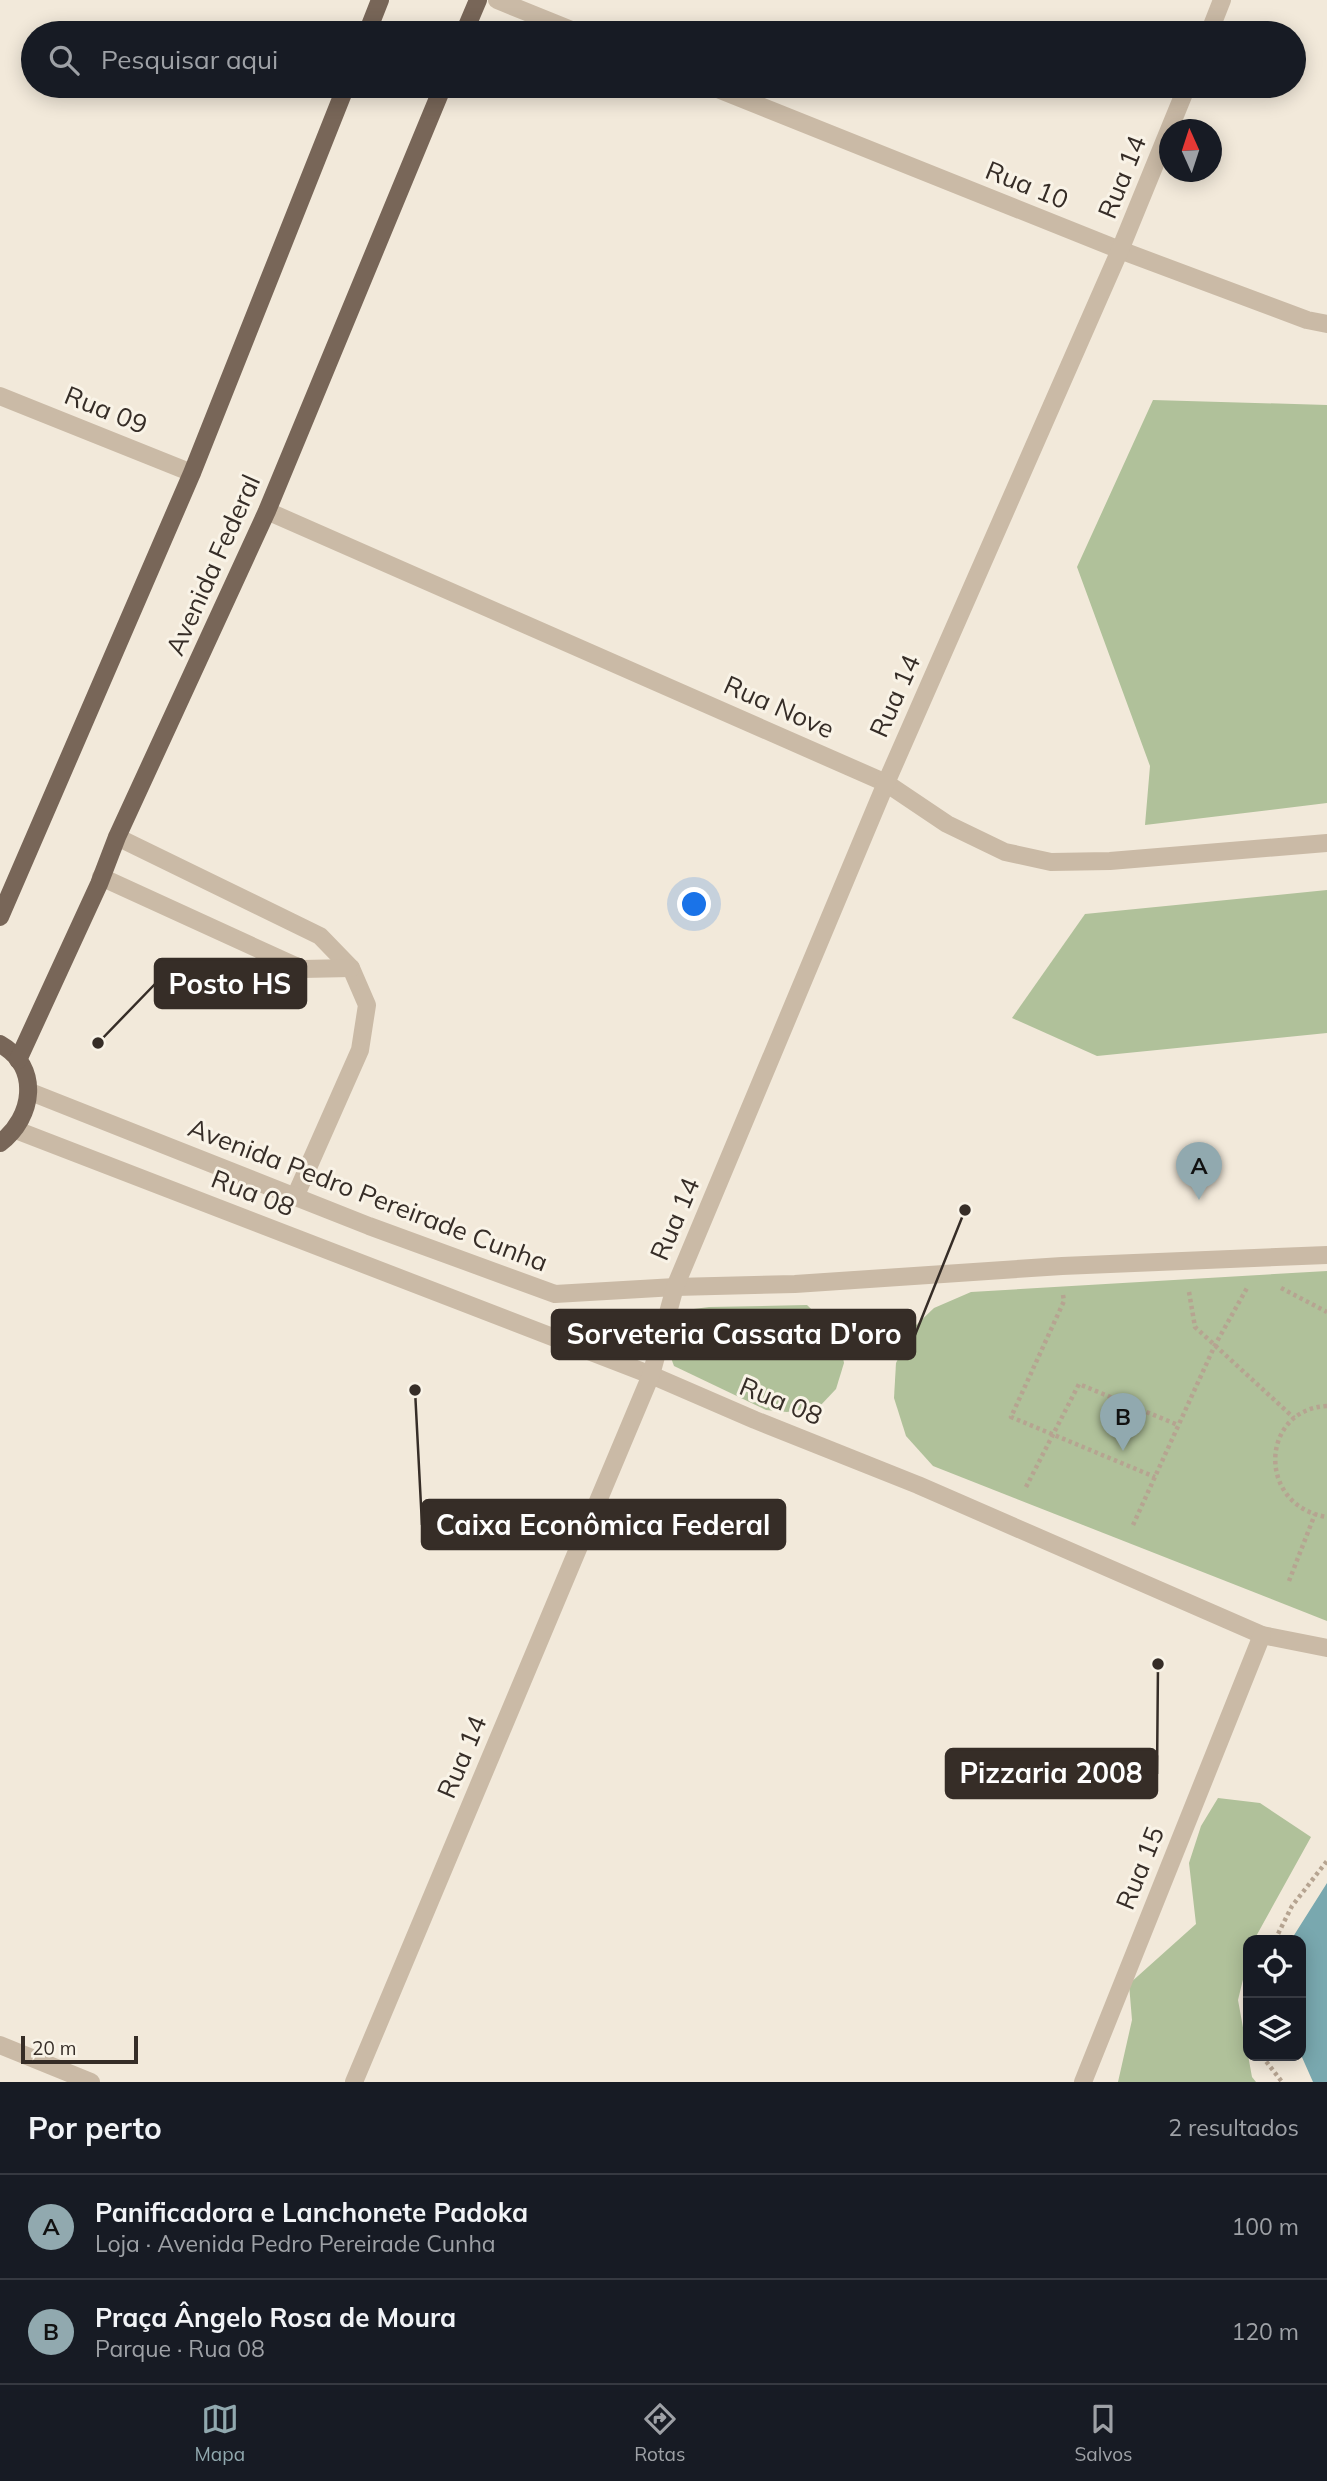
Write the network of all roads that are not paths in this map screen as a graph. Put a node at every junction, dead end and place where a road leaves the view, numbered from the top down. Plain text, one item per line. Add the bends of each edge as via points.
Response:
1 (380, 0) edge
2 (478, 0) edge
3 (497, 0) edge
4 (1222, 0) edge
5 (372, 21) edge
6 (469, 21) edge
7 (549, 21) edge
8 (1214, 21) edge
9 (341, 98) edge
10 (438, 98) edge
11 (740, 98) edge
12 (1182, 98) edge
13 (1120, 250) junction
14 (1327, 324) edge
15 (0, 396) edge
16 (192, 473) junction
17 (267, 511) junction
18 (886, 783) junction
19 (117, 837) junction
20 (1327, 843) edge
21 (101, 877) junction
22 (0, 917) edge
23 (351, 968) junction
24 (0, 1044) edge
25 (19, 1060) junction
26 (28, 1091) junction
27 (16, 1130) junction
28 (0, 1144) edge
29 (295, 1196) junction
30 (1327, 1255) edge
31 (675, 1287) junction
32 (651, 1375) junction
33 (1262, 1635) junction
34 (1327, 1648) edge
35 (0, 2045) edge
36 (91, 2082) edge
37 (354, 2082) edge
38 (1083, 2082) edge

1 - 5 main road
2 - 6 main road
3 - 7 street
4 - 8 street
9 - 16 main road, Avenida Federal
10 - 17 main road, Avenida Federal
11 - 13 street, Rua 10
12 - 13 street, Rua 14
13 - 14 street, Rua 10
13 - 18 street, Rua 14
15 - 16 street, Rua 09
16 - 22 main road, Avenida Federal
17 - 18 street, Rua Nove
17 - 19 main road, Avenida Federal
18 - 20 street, Rua Nove via 947,824 993,847 1051,862
18 - 31 street, Rua 14
19 - 21 main road, Avenida Federal
19 - 23 street via 320,936
21 - 23 street via 302,969
21 - 25 main road, Avenida Federal
23 - 29 street via 367,1005 360,1050
24 - 25 main road
25 - 26 main road
26 - 27 main road via 28,1104
26 - 29 street, Avenida Pedro Pereirade Cunha
27 - 28 main road
27 - 32 street, Rua 08
29 - 31 street, Avenida Pedro Pereirade Cunha via 555,1294
30 - 31 street, Avenida Pedro Pereirade Cunha
31 - 32 street, Rua 14
32 - 33 street, Rua 08
32 - 37 street, Rua 14
33 - 34 street, Rua 08
33 - 38 street, Rua 15
35 - 36 street

